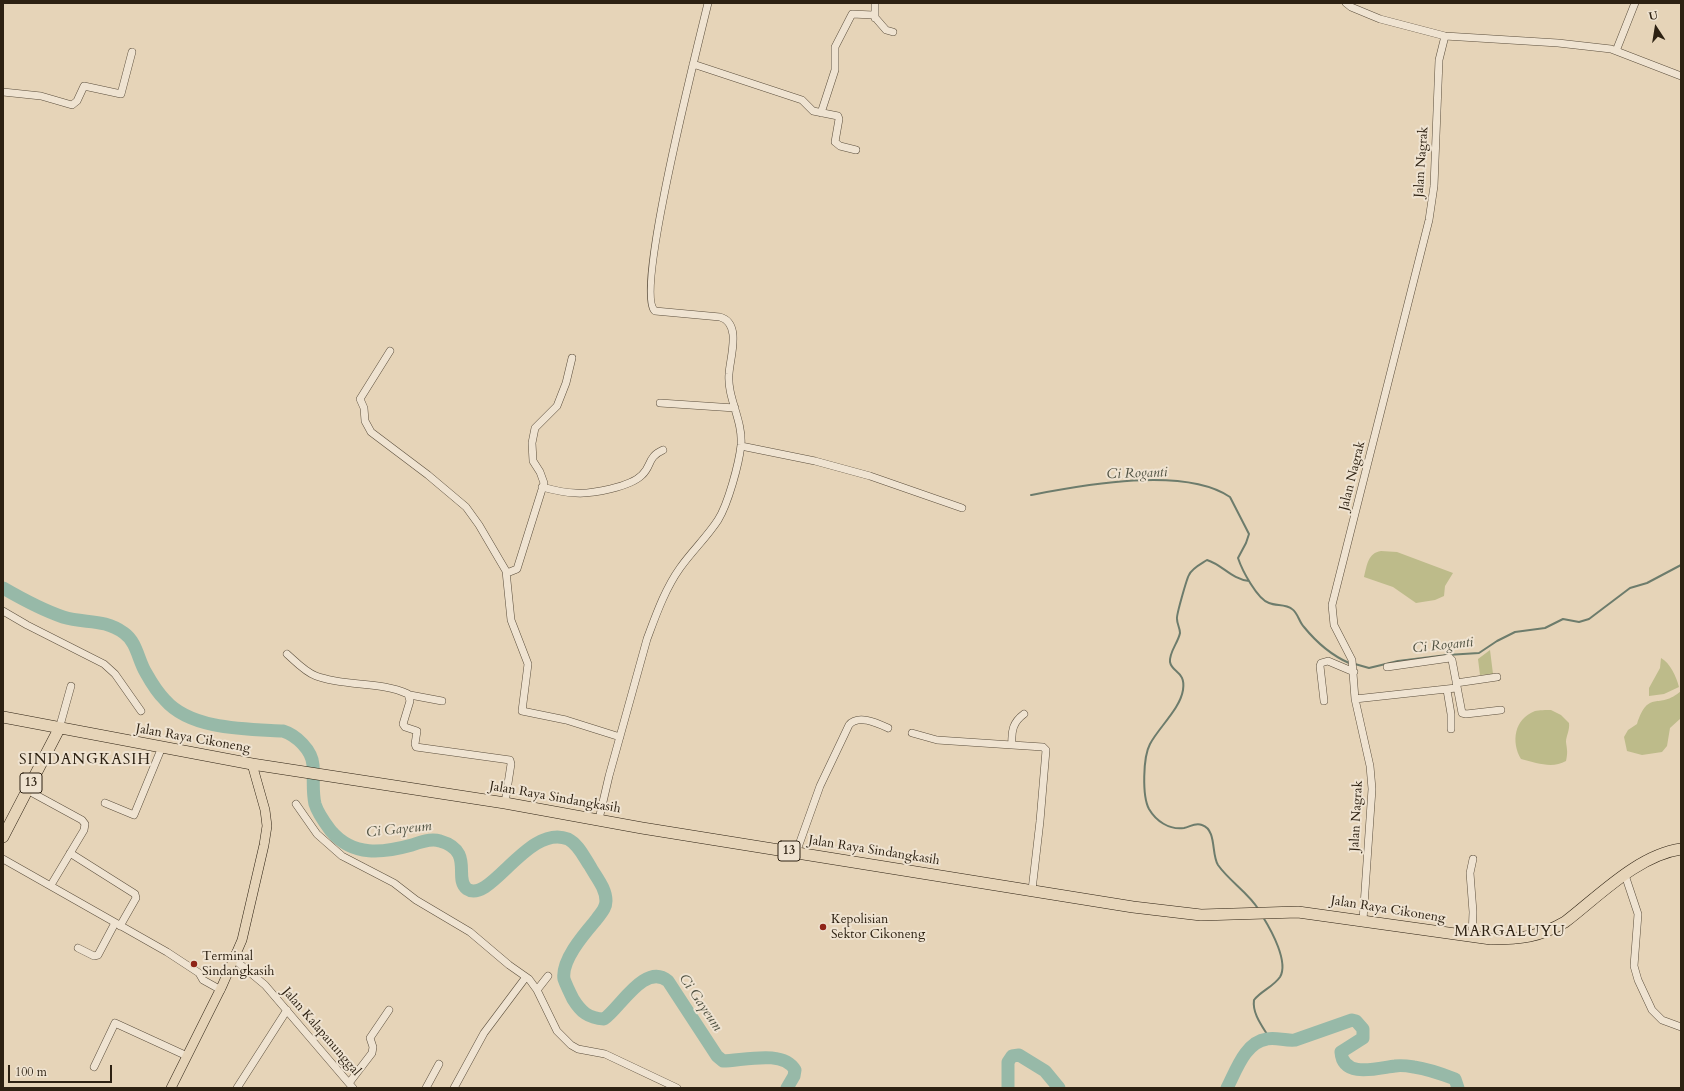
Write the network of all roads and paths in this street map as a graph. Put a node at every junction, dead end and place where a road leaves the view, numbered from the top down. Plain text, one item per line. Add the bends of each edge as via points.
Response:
1 (708, 3) edge
2 (875, 3) edge
3 (1346, 3) edge
4 (1635, 3) edge
5 (875, 18) junction
6 (893, 32) dead end
7 (1445, 36) junction
8 (1616, 51) junction
9 (132, 52) dead end
10 (693, 64) junction
11 (1681, 76) edge
12 (3, 92) edge
13 (822, 113) junction
14 (856, 150) dead end
15 (390, 351) dead end
16 (572, 358) dead end
17 (660, 403) dead end
18 (735, 408) junction
19 (741, 446) junction
20 (663, 450) dead end
21 (542, 487) junction
22 (962, 508) dead end
23 (507, 573) junction
24 (3, 611) edge
25 (287, 654) dead end
26 (1388, 667) dead end
27 (1354, 672) junction
28 (1496, 677) dead end
29 (71, 686) dead end
30 (1456, 686) junction
31 (1447, 690) junction
32 (410, 695) junction
33 (1355, 699) junction
34 (442, 701) dead end
35 (1324, 701) dead end
36 (1501, 710) dead end
37 (141, 711) dead end
38 (1460, 711) junction
39 (1024, 714) dead end
40 (1451, 714) junction
41 (3, 717) edge
42 (888, 728) dead end
43 (59, 729) junction
44 (1451, 729) dead end
45 (912, 733) dead end
46 (620, 737) junction
47 (1012, 744) junction
48 (162, 747) junction
49 (252, 764) junction
50 (323, 775) joint
51 (27, 790) junction
52 (105, 803) dead end
53 (505, 803) junction
54 (296, 804) dead end
55 (599, 819) junction
56 (3, 837) edge
57 (1681, 849) edge
58 (70, 853) junction
59 (796, 853) junction
60 (3, 859) edge
61 (1473, 859) dead end
62 (1625, 875) junction
63 (51, 885) junction
64 (1032, 890) junction
65 (1256, 912) joint
66 (1363, 920) junction
67 (118, 925) junction
68 (1472, 937) junction
69 (78, 948) dead end
70 (234, 960) junction
71 (548, 976) dead end
72 (526, 977) junction
73 (221, 990) junction
74 (537, 990) junction
75 (287, 1010) junction
76 (389, 1010) dead end
77 (1681, 1027) edge
78 (188, 1056) junction
79 (439, 1064) dead end
80 (94, 1067) dead end
81 (351, 1085) edge
82 (429, 1087) edge
83 (171, 1088) edge
84 (237, 1088) edge
85 (454, 1088) edge
86 (677, 1088) edge

1 - 10 street
2 - 5 street
3 - 7 street via 1380,19
4 - 8 street
5 - 6 street via 886,30
5 - 13 street via 858,13 850,16 835,47 835,70
7 - 8 street via 1558,43
7 - 27 street, Jalan Nagrak via 1439,60 1434,186 1429,220 1332,605 1334,625 1352,660
8 - 11 street
9 - 12 street via 121,94 84,86 77,101 72,105 41,96
10 - 13 street via 802,100 810,109
10 - 18 street via 657,228 650,276 650,305 653,310 659,312 720,316 728,320 733,332 729,382
13 - 14 street via 839,117 836,144
15 - 23 street via 360,400 369,428 466,507
16 - 21 street via 557,406 535,428 532,443 533,461 544,480
17 - 18 street
18 - 19 street via 741,432
19 - 22 street via 829,464
19 - 46 street via 721,515 680,568 654,621
20 - 21 street via 653,455 640,477 627,483 585,493
21 - 23 street via 517,569
23 - 46 street via 512,620 528,664 522,711 566,720
24 - 37 street via 104,664 115,674
25 - 32 street via 316,676 380,686
26 - 30 street via 1450,658
27 - 33 street, Jalan Nagrak
27 - 35 street via 1328,662 1321,663
28 - 30 street
29 - 43 street
30 - 31 street
30 - 38 street
31 - 33 street
31 - 40 street
32 - 34 street
32 - 53 street via 402,724 417,731 415,747 510,761
33 - 66 street, Jalan Nagrak via 1370,766 1372,789
36 - 38 street via 1466,714
38 - 40 street
39 - 47 street via 1013,727
40 - 44 street
41 - 43 highway, 13
42 - 59 street via 869,721 853,721 849,725 820,786
43 - 48 highway, Jalan Raya Cikoneng / 13
43 - 51 highway, 13
45 - 47 street via 936,740
46 - 55 street
47 - 64 street via 1043,747 1046,750
48 - 49 highway, Jalan Raya Cikoneng / 13
48 - 52 street via 134,814
49 - 50 highway, Jalan Raya Cikoneng / 13
49 - 70 main road via 265,810 266,835 242,940
50 - 53 highway, Jalan Raya Sindangkasih / 13
51 - 56 highway, 13
51 - 58 street via 84,822 84,830
53 - 55 highway, Jalan Raya Sindangkasih / 13
54 - 72 street via 317,834 334,850 470,932
55 - 59 highway, Jalan Raya Sindangkasih / 13
57 - 62 highway, Jalan Raya Cikoneng / 13 via 1657,855
58 - 63 street
58 - 67 street via 135,894 136,898
59 - 64 highway, Jalan Raya Sindangkasih / 13
60 - 63 street
61 - 68 street via 1470,873
62 - 68 highway, Jalan Raya Cikoneng / 13 via 1565,922 1550,930 1514,939
62 - 77 street via 1639,919 1634,966 1638,980 1652,1010 1662,1020
63 - 67 street
64 - 65 highway, Jalan Raya Sindangkasih / 13 via 1193,914
65 - 66 highway, Jalan Raya Cikoneng / 13 via 1298,912
66 - 68 highway, Jalan Raya Cikoneng / 13
67 - 69 street via 98,955 94,956
67 - 73 street via 195,970 203,980
70 - 73 main road
70 - 75 street, Jalan Kalapanunggal via 265,985
71 - 74 street
72 - 74 street
72 - 85 street via 484,1033
73 - 78 main road
74 - 86 street via 555,1028 572,1045 578,1049 606,1054
75 - 81 street, Jalan Kalapanunggal
75 - 84 street
76 - 81 street via 370,1038 372,1054
78 - 80 street via 115,1023
78 - 83 main road
79 - 82 street

